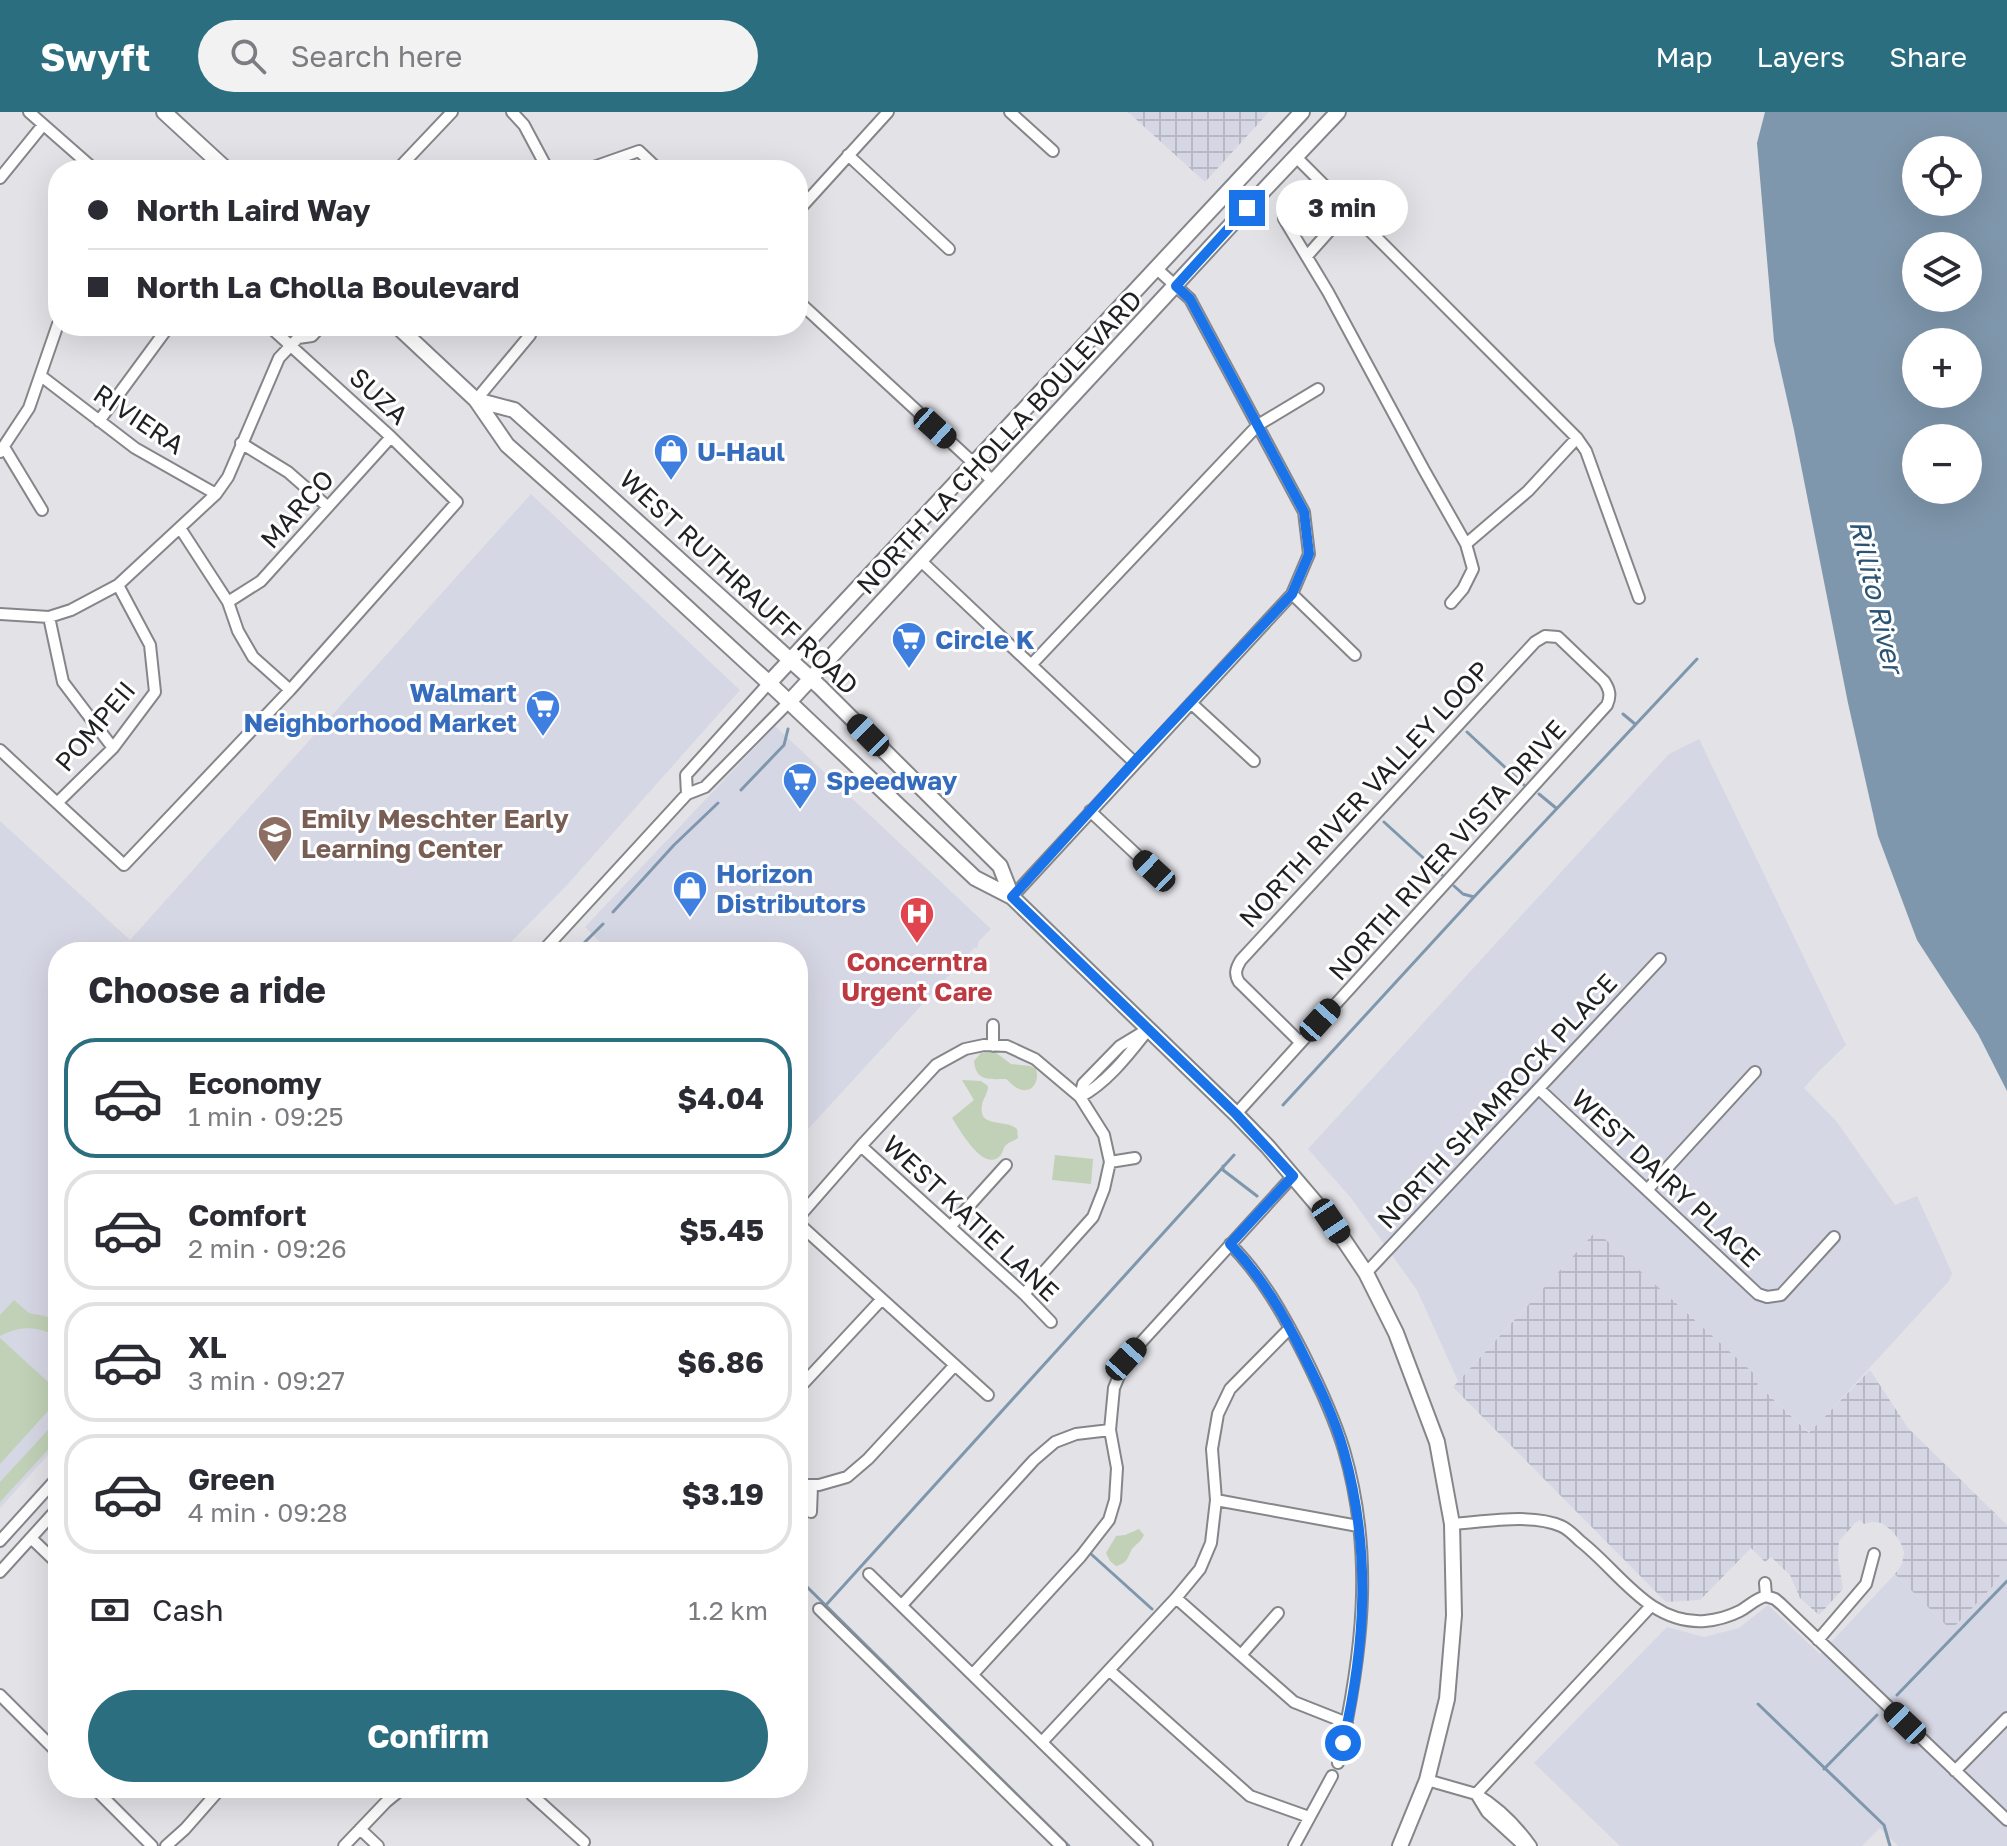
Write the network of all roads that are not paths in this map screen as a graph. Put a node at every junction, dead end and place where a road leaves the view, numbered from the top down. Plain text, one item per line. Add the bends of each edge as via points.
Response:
1 (29, 112) edge
2 (164, 112) edge
3 (452, 112) edge
4 (512, 112) edge
5 (888, 112) edge
6 (1010, 112) edge
7 (1302, 112) edge
8 (1338, 112) edge
9 (43, 125) junction
10 (1053, 151) dead end
11 (848, 155) junction
12 (1296, 157) junction
13 (83, 160) edge
14 (216, 160) edge
15 (406, 160) edge
16 (543, 160) edge
17 (613, 160) edge
18 (648, 160) edge
19 (0, 178) edge
20 (808, 200) edge
21 (1348, 210) junction
22 (1284, 219) dead end
23 (949, 249) dead end
24 (1307, 256) junction
25 (1157, 269) junction
26 (1176, 286) junction
27 (808, 310) edge
28 (54, 336) edge
29 (162, 336) edge
30 (296, 336) edge
31 (408, 336) edge
32 (529, 336) edge
33 (41, 376) junction
34 (1318, 389) dead end
35 (476, 400) junction
36 (99, 421) junction
37 (1258, 425) junction
38 (391, 437) junction
39 (1577, 438) junction
40 (241, 443) junction
41 (2, 450) edge
42 (975, 463) junction
43 (994, 482) junction
44 (216, 494) junction
45 (328, 507) junction
46 (42, 510) dead end
47 (180, 528) junction
48 (1466, 544) junction
49 (921, 561) junction
50 (118, 585) junction
51 (1292, 594) junction
52 (1639, 598) dead end
53 (228, 602) junction
54 (1451, 603) dead end
55 (0, 614) edge
56 (49, 617) junction
57 (1355, 655) dead end
58 (790, 660) junction
59 (1031, 665) junction
60 (811, 679) junction
61 (1604, 681) joint
62 (769, 683) junction
63 (290, 690) junction
64 (789, 702) junction
65 (1191, 703) junction
66 (113, 748) junction
67 (0, 750) edge
68 (1254, 761) dead end
69 (1134, 762) junction
70 (687, 794) junction
71 (57, 803) junction
72 (1090, 811) junction
73 (1154, 871) dead end
74 (1012, 897) junction
75 (551, 942) edge
76 (1660, 959) dead end
77 (993, 1025) dead end
78 (1148, 1029) junction
79 (1300, 1042) junction
80 (993, 1046) junction
81 (1755, 1072) dead end
82 (1539, 1089) junction
83 (1080, 1097) junction
84 (1236, 1114) junction
85 (861, 1146) junction
86 (1135, 1158) dead end
87 (1110, 1162) junction
88 (1006, 1165) dead end
89 (1293, 1176) junction
90 (1647, 1190) junction
91 (808, 1209) edge
92 (950, 1227) junction
93 (808, 1230) edge
94 (1834, 1237) dead end
95 (1230, 1244) junction
96 (1366, 1273) junction
97 (1024, 1294) junction
98 (882, 1299) junction
99 (1051, 1322) dead end
100 (1290, 1328) junction
101 (955, 1365) junction
102 (808, 1378) edge
103 (988, 1395) dead end
104 (1110, 1430) junction
105 (808, 1486) edge
106 (812, 1486) junction
107 (48, 1488) edge
108 (1216, 1500) junction
109 (811, 1512) dead end
110 (48, 1519) edge
111 (1452, 1524) junction
112 (1358, 1526) junction
113 (31, 1538) junction
114 (0, 1541) edge
115 (48, 1554) edge
116 (1874, 1554) dead end
117 (0, 1572) edge
118 (869, 1574) dead end
119 (1765, 1583) dead end
120 (1766, 1596) junction
121 (1176, 1598) junction
122 (902, 1605) junction
123 (1651, 1606) junction
124 (819, 1609) dead end
125 (1278, 1613) dead end
126 (1818, 1640) junction
127 (1241, 1655) junction
128 (1110, 1671) junction
129 (973, 1674) junction
130 (0, 1695) edge
131 (2007, 1718) edge
132 (1347, 1723) junction
133 (1042, 1742) junction
134 (48, 1743) edge
135 (1338, 1763) dead end
136 (1955, 1771) junction
137 (1332, 1776) dead end
138 (1427, 1780) junction
139 (1476, 1794) junction
140 (104, 1798) edge
141 (212, 1798) edge
142 (391, 1798) edge
143 (535, 1798) edge
144 (1309, 1817) junction
145 (2007, 1820) edge
146 (360, 1829) junction
147 (584, 1842) dead end
148 (1147, 1845) edge
149 (152, 1846) edge
150 (166, 1846) edge
151 (344, 1846) edge
152 (378, 1846) edge
153 (1061, 1846) edge
154 (1294, 1846) edge
155 (1400, 1846) edge
156 (1524, 1846) edge
157 (1531, 1846) edge

1 - 9 street
2 - 14 main road
3 - 15 street
4 - 16 street
5 - 11 street
6 - 10 street
7 - 25 main road, NORTH LA CHOLLA BOULEVARD
8 - 12 main road, NORTH LA CHOLLA BOULEVARD
9 - 13 street
9 - 19 street
11 - 20 street
11 - 23 street
12 - 21 street
12 - 26 main road, NORTH LA CHOLLA BOULEVARD
17 - 18 street via 639,151
21 - 24 street
21 - 39 street
22 - 24 street
24 - 48 street
25 - 26 street
25 - 42 main road, NORTH LA CHOLLA BOULEVARD
26 - 37 street via 1190,299
26 - 43 main road, NORTH LA CHOLLA BOULEVARD
27 - 42 street
28 - 33 street
29 - 36 street
30 - 38 street, SUZA
30 - 40 street via 279,358
31 - 35 main road, WEST RUTHRAUFF ROAD
32 - 35 street
33 - 36 street, RIVIERA
33 - 41 street via 29,408
34 - 37 street
35 - 58 main road, WEST RUTHRAUFF ROAD via 514,410
35 - 62 main road, WEST RUTHRAUFF ROAD via 507,445
36 - 44 street, RIVIERA
37 - 51 street via 1304,512 1309,554
37 - 59 street
38 - 45 street, MARCO
38 - 63 street, SUZA via 457,502
39 - 48 street via 1528,491
39 - 52 street
40 - 44 street
40 - 45 street via 288,472
41 - 46 street
42 - 43 street
42 - 58 main road, NORTH LA CHOLLA BOULEVARD
43 - 49 main road, NORTH LA CHOLLA BOULEVARD
44 - 47 street
45 - 53 street, MARCO via 261,581
47 - 50 street
47 - 53 street
48 - 54 street via 1473,569
49 - 59 street
49 - 60 main road, NORTH LA CHOLLA BOULEVARD
50 - 56 street
50 - 66 street, POMPEII via 150,645 155,692
51 - 57 street
51 - 65 street
53 - 63 street via 253,657
55 - 56 street
56 - 66 street via 63,682
58 - 60 main road, WEST RUTHRAUFF ROAD
58 - 62 main road, NORTH LA CHOLLA BOULEVARD
59 - 69 street
60 - 64 main road, NORTH LA CHOLLA BOULEVARD
60 - 74 main road, WEST RUTHRAUFF ROAD via 1000,866
61 - 79 street, NORTH RIVER VISTA DRIVE via 1614,694 1602,712
61 - 79 street, NORTH RIVER VALLEY LOOP via 1558,637 1546,633 1241,960 1233,971 1243,987
62 - 64 main road, WEST RUTHRAUFF ROAD
62 - 70 street, NORTH LA CHOLLA BOULEVARD via 686,775
63 - 71 street via 124,865
64 - 70 street, NORTH LA CHOLLA BOULEVARD via 705,787
64 - 74 main road, WEST RUTHRAUFF ROAD via 975,878
65 - 68 street
65 - 69 street
66 - 71 street, POMPEII
67 - 71 street
69 - 72 street
70 - 75 street, NORTH LA CHOLLA BOULEVARD
72 - 73 street
72 - 74 street
74 - 78 main road, WEST RUTHRAUFF ROAD
76 - 82 street, NORTH SHAMROCK PLACE
77 - 80 street
78 - 83 street via 1120,1046 1083,1084
78 - 84 main road, WEST RUTHRAUFF ROAD
79 - 84 street, NORTH RIVER VISTA DRIVE
80 - 83 street via 1007,1046 1035,1059
80 - 85 street via 965,1049 936,1065
81 - 90 street
82 - 90 street, WEST DAIRY PLACE
82 - 96 street, NORTH SHAMROCK PLACE
83 - 87 street via 1104,1135
84 - 89 main road, WEST RUTHRAUFF ROAD
85 - 91 street
85 - 92 street, WEST KATIE LANE
86 - 87 street
87 - 97 street via 1093,1217
88 - 92 street
89 - 95 street
89 - 96 main road, WEST RUTHRAUFF ROAD
90 - 94 street, WEST DAIRY PLACE via 1767,1297 1781,1295
92 - 97 street, WEST KATIE LANE
93 - 98 street
95 - 100 street
95 - 104 street via 1126,1359 1114,1388
96 - 111 main road, WEST RUTHRAUFF ROAD via 1396,1333 1437,1442
97 - 99 street, WEST KATIE LANE
98 - 101 street
98 - 102 street
100 - 108 street via 1230,1389 1218,1414 1212,1449
100 - 112 street via 1343,1449
101 - 103 street
101 - 106 street via 847,1477
104 - 122 street via 1055,1442
104 - 129 street via 1117,1468 1109,1520
105 - 106 street
106 - 109 street
107 - 114 street
108 - 112 street
108 - 121 street via 1211,1543 1200,1569
110 - 113 street
111 - 123 street via 1535,1520 1562,1526
111 - 138 main road, WEST RUTHRAUFF ROAD via 1454,1615 1447,1699
112 - 132 street via 1363,1576 1360,1641
113 - 115 street
113 - 117 street
116 - 126 street via 1866,1584
118 - 122 street
119 - 120 street
120 - 123 street via 1741,1611 1704,1621
120 - 126 street
121 - 127 street
121 - 128 street
122 - 129 street
123 - 139 street
124 - 153 street
125 - 127 street
126 - 136 street
127 - 132 street via 1294,1702
128 - 133 street
128 - 144 street via 1250,1796
129 - 133 street
130 - 134 street
131 - 136 street
132 - 135 street
133 - 148 street
136 - 145 street
137 - 144 street
138 - 139 street
138 - 155 main road, WEST RUTHRAUFF ROAD
139 - 156 street via 1487,1812
139 - 157 street
140 - 149 street
141 - 150 street
142 - 146 street
143 - 147 street
144 - 154 street
146 - 151 street
146 - 152 street

